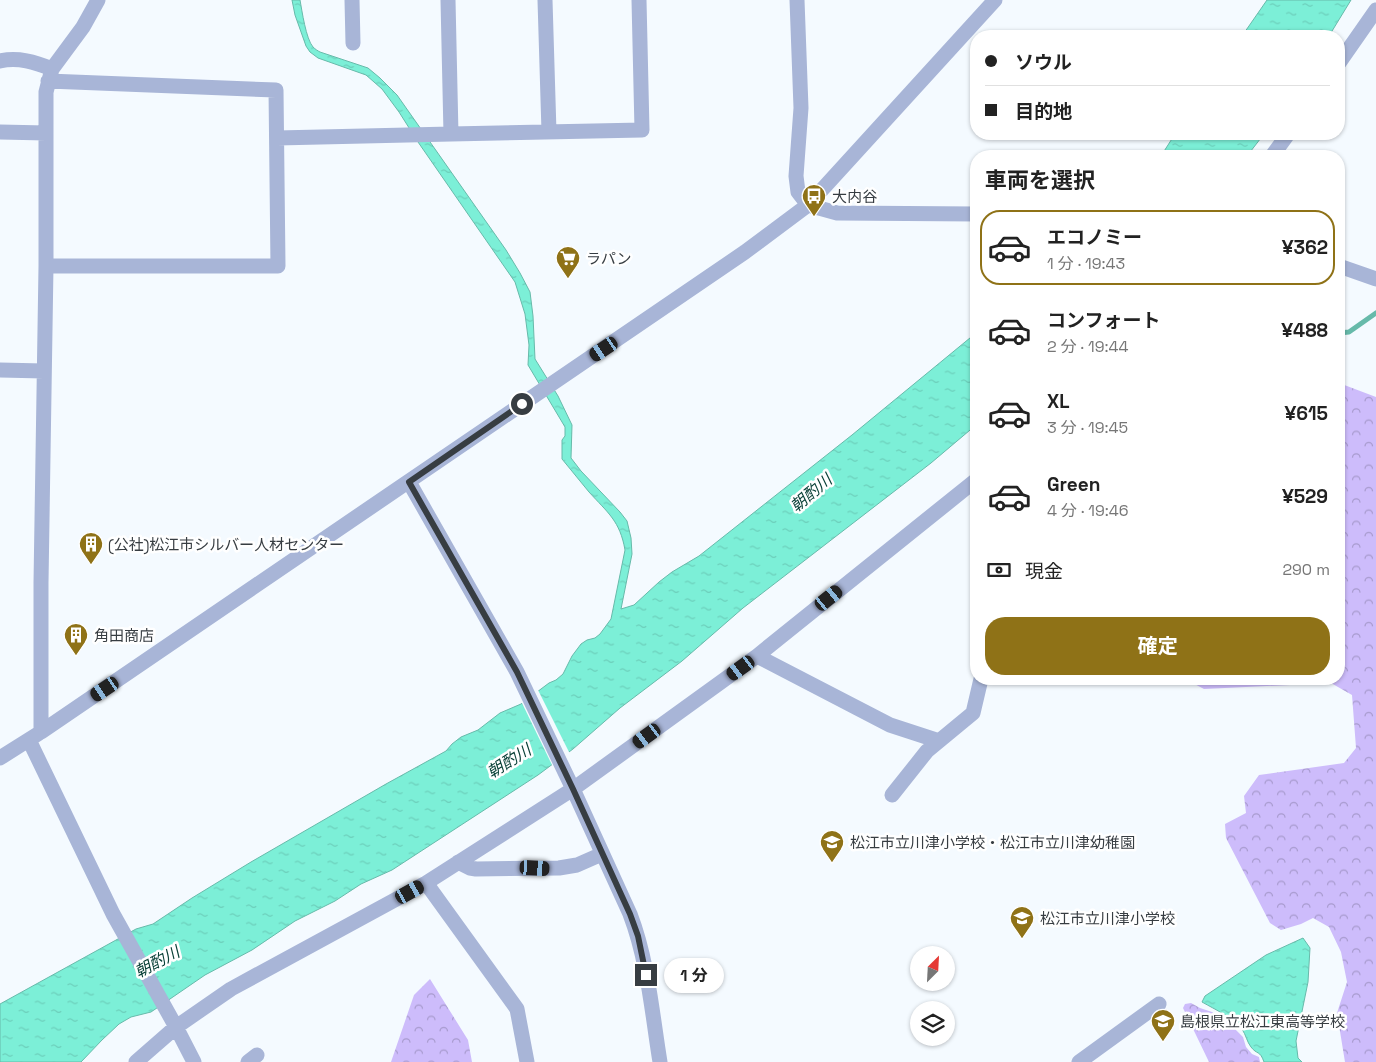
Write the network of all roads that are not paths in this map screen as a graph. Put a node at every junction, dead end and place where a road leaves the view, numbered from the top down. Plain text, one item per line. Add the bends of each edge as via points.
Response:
1 (98, 0) edge
2 (352, 0) edge
3 (448, 0) edge
4 (545, 0) edge
5 (640, 0) edge
6 (797, 0) edge
7 (995, 0) edge
8 (1376, 10) edge
9 (353, 42) dead end
10 (1345, 54) edge
11 (0, 61) edge
12 (50, 75) junction
13 (0, 132) edge
14 (549, 132) junction
15 (46, 133) junction
16 (450, 134) junction
17 (276, 138) junction
18 (808, 204) junction
19 (970, 214) edge
20 (46, 266) junction
21 (1345, 268) edge
22 (1376, 279) edge
23 (0, 370) edge
24 (44, 371) junction
25 (409, 482) junction
26 (970, 485) edge
27 (757, 656) junction
28 (979, 685) edge
29 (35, 736) junction
30 (939, 741) junction
31 (0, 758) edge
32 (571, 784) junction
33 (892, 795) dead end
34 (602, 854) junction
35 (458, 862) junction
36 (426, 883) junction
37 (1160, 1004) dead end
38 (173, 1022) junction
39 (136, 1062) edge
40 (194, 1062) edge
41 (527, 1062) edge
42 (660, 1062) edge
43 (1079, 1062) edge

1 - 12 street
2 - 9 street
3 - 16 street
4 - 14 street
5 - 14 street via 642,130
6 - 18 street via 801,108 796,176 798,192
7 - 18 street
8 - 10 street
11 - 12 street via 21,60 39,64
12 - 15 street via 46,92
12 - 17 street via 276,90
13 - 15 street
14 - 16 street
15 - 20 street
16 - 17 street
17 - 20 street via 278,266
18 - 19 street via 837,213
18 - 25 street via 745,252
20 - 24 street
21 - 22 street
23 - 24 street
24 - 29 street
25 - 29 street
25 - 32 street via 517,672
26 - 27 street
27 - 30 street via 890,725
27 - 32 street
28 - 30 street via 972,713
29 - 31 street
29 - 38 street via 113,914
30 - 33 street
32 - 34 street
32 - 35 street
34 - 35 street via 577,865 559,868 476,869
34 - 42 street via 638,936
35 - 36 street
36 - 38 street
36 - 41 street via 517,1009
37 - 43 street
38 - 39 street
38 - 40 street

